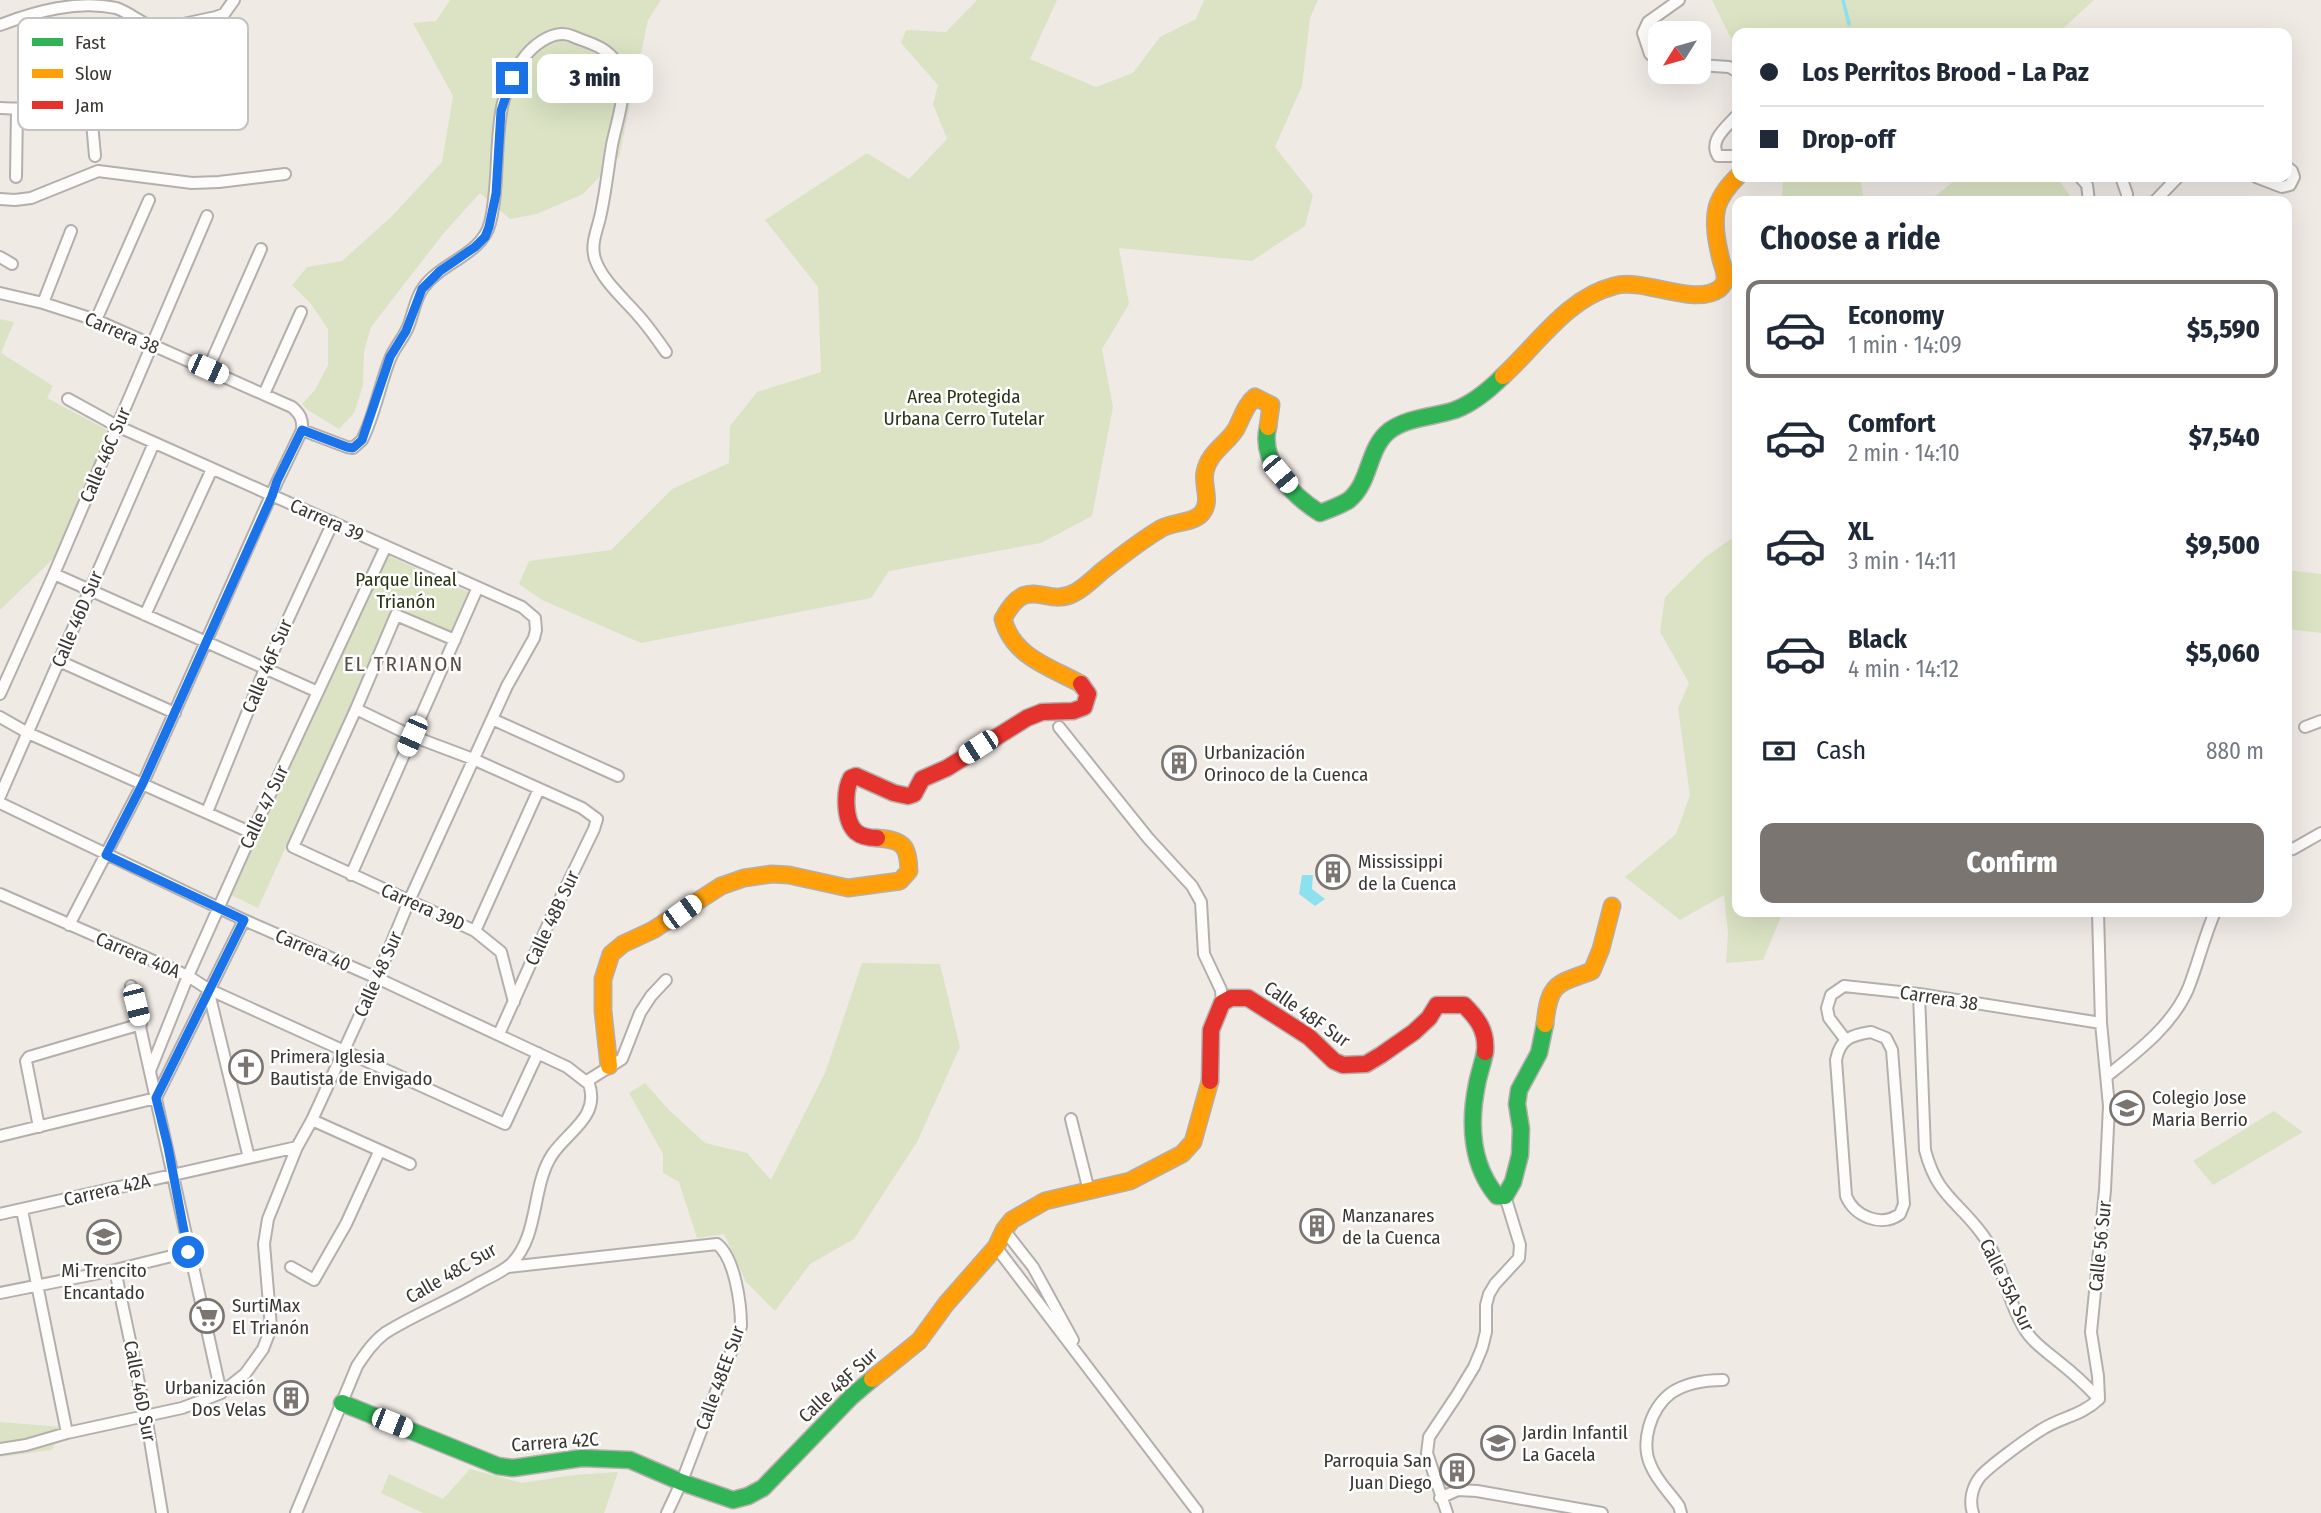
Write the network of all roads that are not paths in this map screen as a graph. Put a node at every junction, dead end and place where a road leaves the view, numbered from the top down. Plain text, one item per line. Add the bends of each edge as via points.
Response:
1 (234, 0) edge
2 (1679, 0) edge
3 (22, 18) edge
4 (134, 18) edge
5 (211, 18) edge
6 (18, 19) edge
7 (1649, 21) edge
8 (1648, 22) edge
9 (0, 25) edge
10 (1648, 48) edge
11 (1712, 66) edge
12 (1732, 69) edge
13 (0, 108) edge
14 (17, 109) joint
15 (1732, 121) edge
16 (93, 130) edge
17 (95, 156) dead end
18 (1732, 156) edge
19 (285, 174) dead end
20 (16, 177) dead end
21 (1732, 181) edge
22 (2173, 182) edge
23 (2270, 182) edge
24 (2292, 182) edge
25 (2160, 196) edge
26 (0, 198) edge
27 (149, 200) dead end
28 (207, 216) dead end
29 (71, 231) dead end
30 (261, 249) dead end
31 (0, 257) edge
32 (12, 264) dead end
33 (0, 293) edge
34 (43, 303) junction
35 (301, 312) dead end
36 (96, 320) junction
37 (152, 345) junction
38 (666, 352) dead end
39 (208, 369) junction
40 (264, 394) junction
41 (68, 399) dead end
42 (117, 426) junction
43 (302, 430) junction
44 (154, 443) junction
45 (212, 469) junction
46 (272, 496) junction
47 (333, 522) junction
48 (386, 546) junction
49 (54, 574) junction
50 (477, 589) junction
51 (90, 590) junction
52 (145, 615) junction
53 (536, 630) joint
54 (455, 640) junction
55 (208, 641) junction
56 (59, 661) junction
57 (265, 669) junction
58 (318, 692) junction
59 (0, 694) edge
60 (356, 709) junction
61 (175, 713) junction
62 (0, 717) edge
63 (492, 719) junction
64 (2321, 722) edge
65 (1059, 727) dead end
66 (2305, 727) dead end
67 (28, 733) junction
68 (412, 736) junction
69 (473, 759) junction
70 (618, 776) dead end
71 (143, 783) junction
72 (539, 789) junction
73 (0, 796) edge
74 (0, 803) edge
75 (207, 812) junction
76 (252, 833) junction
77 (2321, 833) edge
78 (2292, 849) edge
79 (106, 855) junction
80 (351, 874) junction
81 (4, 896) edge
82 (409, 901) junction
83 (1612, 906) dead end
84 (0, 907) edge
85 (219, 907) junction
86 (2098, 917) edge
87 (2213, 917) edge
88 (244, 920) junction
89 (69, 925) junction
90 (475, 931) junction
91 (188, 976) junction
92 (377, 978) junction
93 (667, 980) dead end
94 (131, 986) dead end
95 (208, 989) junction
96 (1919, 994) junction
97 (513, 1002) junction
98 (1222, 1003) junction
99 (2101, 1023) junction
100 (141, 1024) junction
101 (499, 1034) junction
102 (1845, 1039) junction
103 (343, 1050) junction
104 (538, 1053) junction
105 (609, 1066) junction
106 (150, 1071) junction
107 (2107, 1076) junction
108 (587, 1081) junction
109 (156, 1098) junction
110 (1071, 1119) dead end
111 (313, 1120) junction
112 (39, 1127) junction
113 (0, 1136) edge
114 (297, 1147) junction
115 (379, 1152) junction
116 (249, 1158) junction
117 (410, 1164) dead end
118 (173, 1175) junction
119 (1089, 1191) junction
120 (1505, 1196) junction
121 (22, 1210) junction
122 (0, 1214) edge
123 (1004, 1230) junction
124 (996, 1247) junction
125 (188, 1252) junction
126 (508, 1266) junction
127 (291, 1267) dead end
128 (115, 1270) junction
129 (37, 1285) junction
130 (0, 1293) edge
131 (1085, 1365) junction
132 (1723, 1380) dead end
133 (221, 1393) junction
134 (2099, 1399) junction
135 (342, 1403) junction
136 (146, 1416) junction
137 (67, 1433) junction
138 (0, 1449) edge
139 (681, 1482) junction
140 (1440, 1497) junction
141 (733, 1500) joint
142 (1529, 1501) junction
143 (1197, 1511) dead end
144 (162, 1513) edge
145 (296, 1513) edge
146 (667, 1513) edge
147 (1447, 1513) edge
148 (1524, 1513) edge
149 (1602, 1513) edge
150 (1681, 1513) edge
151 (1973, 1513) edge

1 - 5 street via 224,14
2 - 7 street
3 - 4 street via 86,3 118,9
6 - 9 street
8 - 10 street via 1643,33
11 - 12 street
13 - 14 street
14 - 20 street
15 - 18 street via 1714,142 1718,156
16 - 17 street
19 - 26 street via 192,183 98,171 31,198
21 - 105 street via 1716,207 1725,276 1716,291 1706,295 1619,284 1591,295 1478,397 1466,405 1408,421 1382,438 1366,478 1338,509 1320,513 1306,505 1280,474 1266,452 1271,405 1255,397 1235,430 1210,457 1204,474 1207,500 1202,513 1139,542 1074,594 1029,594 1008,607 1003,619 1010,641 1084,686 1088,694 1084,707 1034,715 922,779 912,795 896,795 865,779 851,778 849,822 862,835 891,839 904,847 910,858 909,871 900,881 848,888 789,875 744,877 720,886 617,948 603,979
22 - 25 street
23 - 24 street via 2283,187
27 - 36 street
28 - 37 street, Calle 46C Sur
29 - 34 street
30 - 39 street
31 - 32 street
33 - 34 street, Carrera 38
34 - 36 street, Carrera 38
35 - 40 street
36 - 37 street, Carrera 38
37 - 39 street, Carrera 38
37 - 42 street, Calle 46C Sur
38 - 43 street via 595,259 593,241 609,174 623,78 607,51 563,32 528,53 518,66 501,111 496,194 485,237 422,289 390,357 365,435 356,446 347,447
39 - 40 street, Carrera 38
40 - 43 street, Carrera 38 via 296,411
41 - 42 street, Carrera 39
42 - 44 street, Carrera 39
42 - 49 street, Calle 46C Sur
43 - 46 street
44 - 45 street, Carrera 39
44 - 51 street, Calle 46D Sur
45 - 46 street, Carrera 39
45 - 52 street
46 - 47 street, Carrera 39
46 - 55 street
47 - 48 street, Carrera 39
47 - 57 street, Calle 46F Sur
48 - 50 street, Carrera 39
48 - 58 street, Calle 47 Sur
49 - 51 street
49 - 59 street, Calle 46C Sur
50 - 53 street, Carrera 39 via 528,611 535,618
50 - 54 street
51 - 52 street
51 - 56 street, Calle 46D Sur
52 - 55 street
53 - 63 street, Calle 48 Sur
54 - 60 street via 396,615
54 - 68 street
55 - 57 street
55 - 61 street
56 - 61 street
56 - 67 street, Calle 46D Sur
57 - 58 street
57 - 75 street, Calle 46F Sur
58 - 76 street, Calle 47 Sur
60 - 68 street
60 - 80 street, Carrera 39D via 293,846
61 - 71 street
62 - 67 street
63 - 69 street, Calle 48 Sur
63 - 70 street
64 - 66 street
65 - 98 street via 1192,886 1201,902 1204,954 1221,990
67 - 71 street
67 - 73 street, Calle 46D Sur
68 - 69 street
68 - 80 street
69 - 72 street
69 - 82 street, Calle 48 Sur
71 - 75 street
71 - 79 street
72 - 90 street
72 - 97 street, Calle 48B Sur via 597,819
74 - 79 street, Carrera 40
75 - 76 street
76 - 85 street, Calle 47 Sur
77 - 78 street
79 - 85 street, Carrera 40
79 - 89 street
80 - 82 street, Carrera 39D
81 - 84 street
81 - 89 street, Carrera 40A
82 - 90 street, Carrera 39D
82 - 92 street, Calle 48 Sur
83 - 120 street via 1592,971 1558,985 1551,997 1541,1050 1518,1095 1520,1151
85 - 88 street, Carrera 40
85 - 91 street, Calle 47 Sur
86 - 99 street, Calle 56 Sur
87 - 107 street via 2187,991 2168,1021
88 - 92 street, Carrera 40
88 - 95 street
89 - 91 street, Carrera 40A
90 - 97 street, Carrera 39D via 501,952
91 - 95 street, Carrera 40A
91 - 106 street, Calle 47 Sur
92 - 101 street, Carrera 40
92 - 103 street, Calle 48 Sur
93 - 105 street via 640,1013 622,1059
94 - 100 street
95 - 103 street, Carrera 40A
95 - 109 street
95 - 116 street
96 - 99 street, Carrera 38
96 - 102 street, Carrera 38 via 1844,986 1834,992 1827,1013
96 - 134 street, Calle 55A Sur via 1925,1150 1930,1171 1941,1190 1983,1234 2025,1331
97 - 101 street, Calle 48B Sur
98 - 119 street, Calle 48F Sur via 1211,1030 1212,1075 1193,1142 1170,1162 1130,1181
98 - 120 street, Calle 48F Sur via 1248,998 1310,1037 1343,1065 1366,1064 1390,1049 1429,1018 1437,1005 1464,1005 1485,1034 1472,1125 1474,1150 1488,1187 1497,1196
99 - 107 street, Calle 56 Sur
100 - 106 street
100 - 112 street via 33,1054 26,1061
101 - 104 street, Carrera 40
102 - 102 street via 1836,1060 1846,1196 1864,1216 1892,1219 1904,1204 1891,1045 1871,1032
103 - 104 street, Carrera 40A via 505,1124
103 - 111 street, Calle 48 Sur
104 - 108 street, Carrera 40
105 - 108 street
106 - 109 street
107 - 134 street, Calle 56 Sur via 2105,1190 2091,1332
108 - 126 street, Calle 48C Sur via 592,1099 588,1114 549,1160 527,1235
109 - 112 street
109 - 118 street
110 - 119 street
111 - 114 street, Calle 48 Sur
111 - 115 street
112 - 113 street
114 - 116 street, Carrera 42A
114 - 133 street, Calle 48 Sur via 268,1219 264,1244 271,1328 245,1374
115 - 117 street
115 - 127 street via 314,1280
116 - 118 street, Carrera 42A
118 - 121 street, Carrera 42A
118 - 125 street
119 - 123 street, Calle 48F Sur via 1045,1201 1012,1220
120 - 140 street via 1520,1245 1519,1258 1489,1294 1482,1348 1429,1437 1427,1453
121 - 122 street, Carrera 42A
121 - 129 street
123 - 124 street, Calle 48F Sur
123 - 131 street via 1034,1267
124 - 131 street
124 - 141 street, Calle 48F Sur via 919,1340 851,1398 762,1488
125 - 128 street
125 - 133 street
126 - 135 street, Calle 48C Sur via 384,1334 357,1366
126 - 139 street, Calle 48EE Sur via 716,1244 724,1250 741,1326
128 - 129 street
128 - 136 street, Calle 46D Sur
129 - 130 street
129 - 137 street
131 - 143 street
132 - 150 street via 1706,1380 1671,1394 1649,1427 1645,1448 1650,1466
133 - 136 street, Calle 48 Sur
134 - 151 street via 2081,1413 2041,1430 1980,1476 1973,1489
135 - 139 street, Carrera 42C via 498,1465 513,1468 582,1458 630,1460
135 - 145 street, Calle 48C Sur
136 - 137 street, Calle 48 Sur
136 - 144 street, Calle 46D Sur
137 - 138 street, Calle 48 Sur
139 - 141 street, Carrera 42C
139 - 146 street, Calle 48EE Sur
140 - 142 street via 1458,1490
140 - 147 street
142 - 148 street
142 - 149 street

